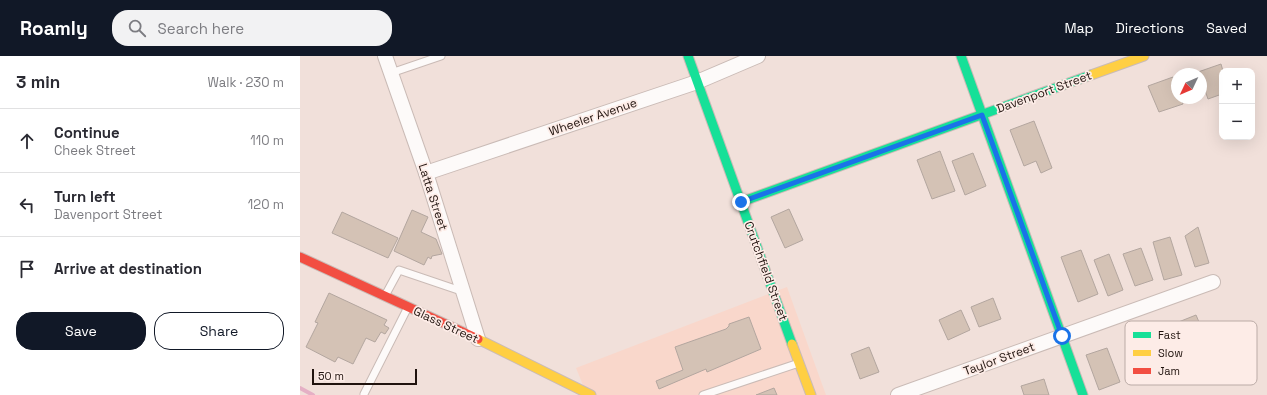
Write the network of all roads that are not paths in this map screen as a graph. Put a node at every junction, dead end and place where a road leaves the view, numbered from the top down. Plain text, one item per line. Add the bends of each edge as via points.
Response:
1 (385, 56) edge
2 (441, 56) edge
3 (688, 56) edge
4 (758, 56) edge
5 (961, 56) edge
6 (1144, 56) edge
7 (391, 73) junction
8 (697, 82) junction
9 (982, 115) junction
10 (426, 174) junction
11 (741, 202) junction
12 (300, 256) edge
13 (1213, 282) dead end
14 (464, 292) junction
15 (384, 296) junction
16 (408, 307) junction
17 (1062, 336) junction
18 (478, 339) junction
19 (799, 363) junction
20 (364, 394) edge
21 (591, 395) edge
22 (703, 395) edge
23 (811, 395) edge
24 (898, 395) edge
25 (1083, 395) edge

1 - 7 street, Latta Street
2 - 7 lane
3 - 8 street, Crutchfield Street
4 - 8 street, Wheeler Avenue
5 - 9 street
6 - 9 street, Davenport Street
7 - 10 street, Latta Street
8 - 10 street, Wheeler Avenue
8 - 11 street, Crutchfield Street
9 - 11 street, Davenport Street
9 - 17 street
10 - 14 street, Latta Street
11 - 19 street, Crutchfield Street
12 - 15 street, Glass Street
13 - 17 street, Taylor Street
14 - 15 lane via 399,270
14 - 18 street, Latta Street
15 - 16 street, Glass Street
16 - 18 street, Glass Street
16 - 20 lane
17 - 24 street, Taylor Street
17 - 25 street
18 - 21 street, Glass Street
19 - 22 lane
19 - 23 street, Crutchfield Street

